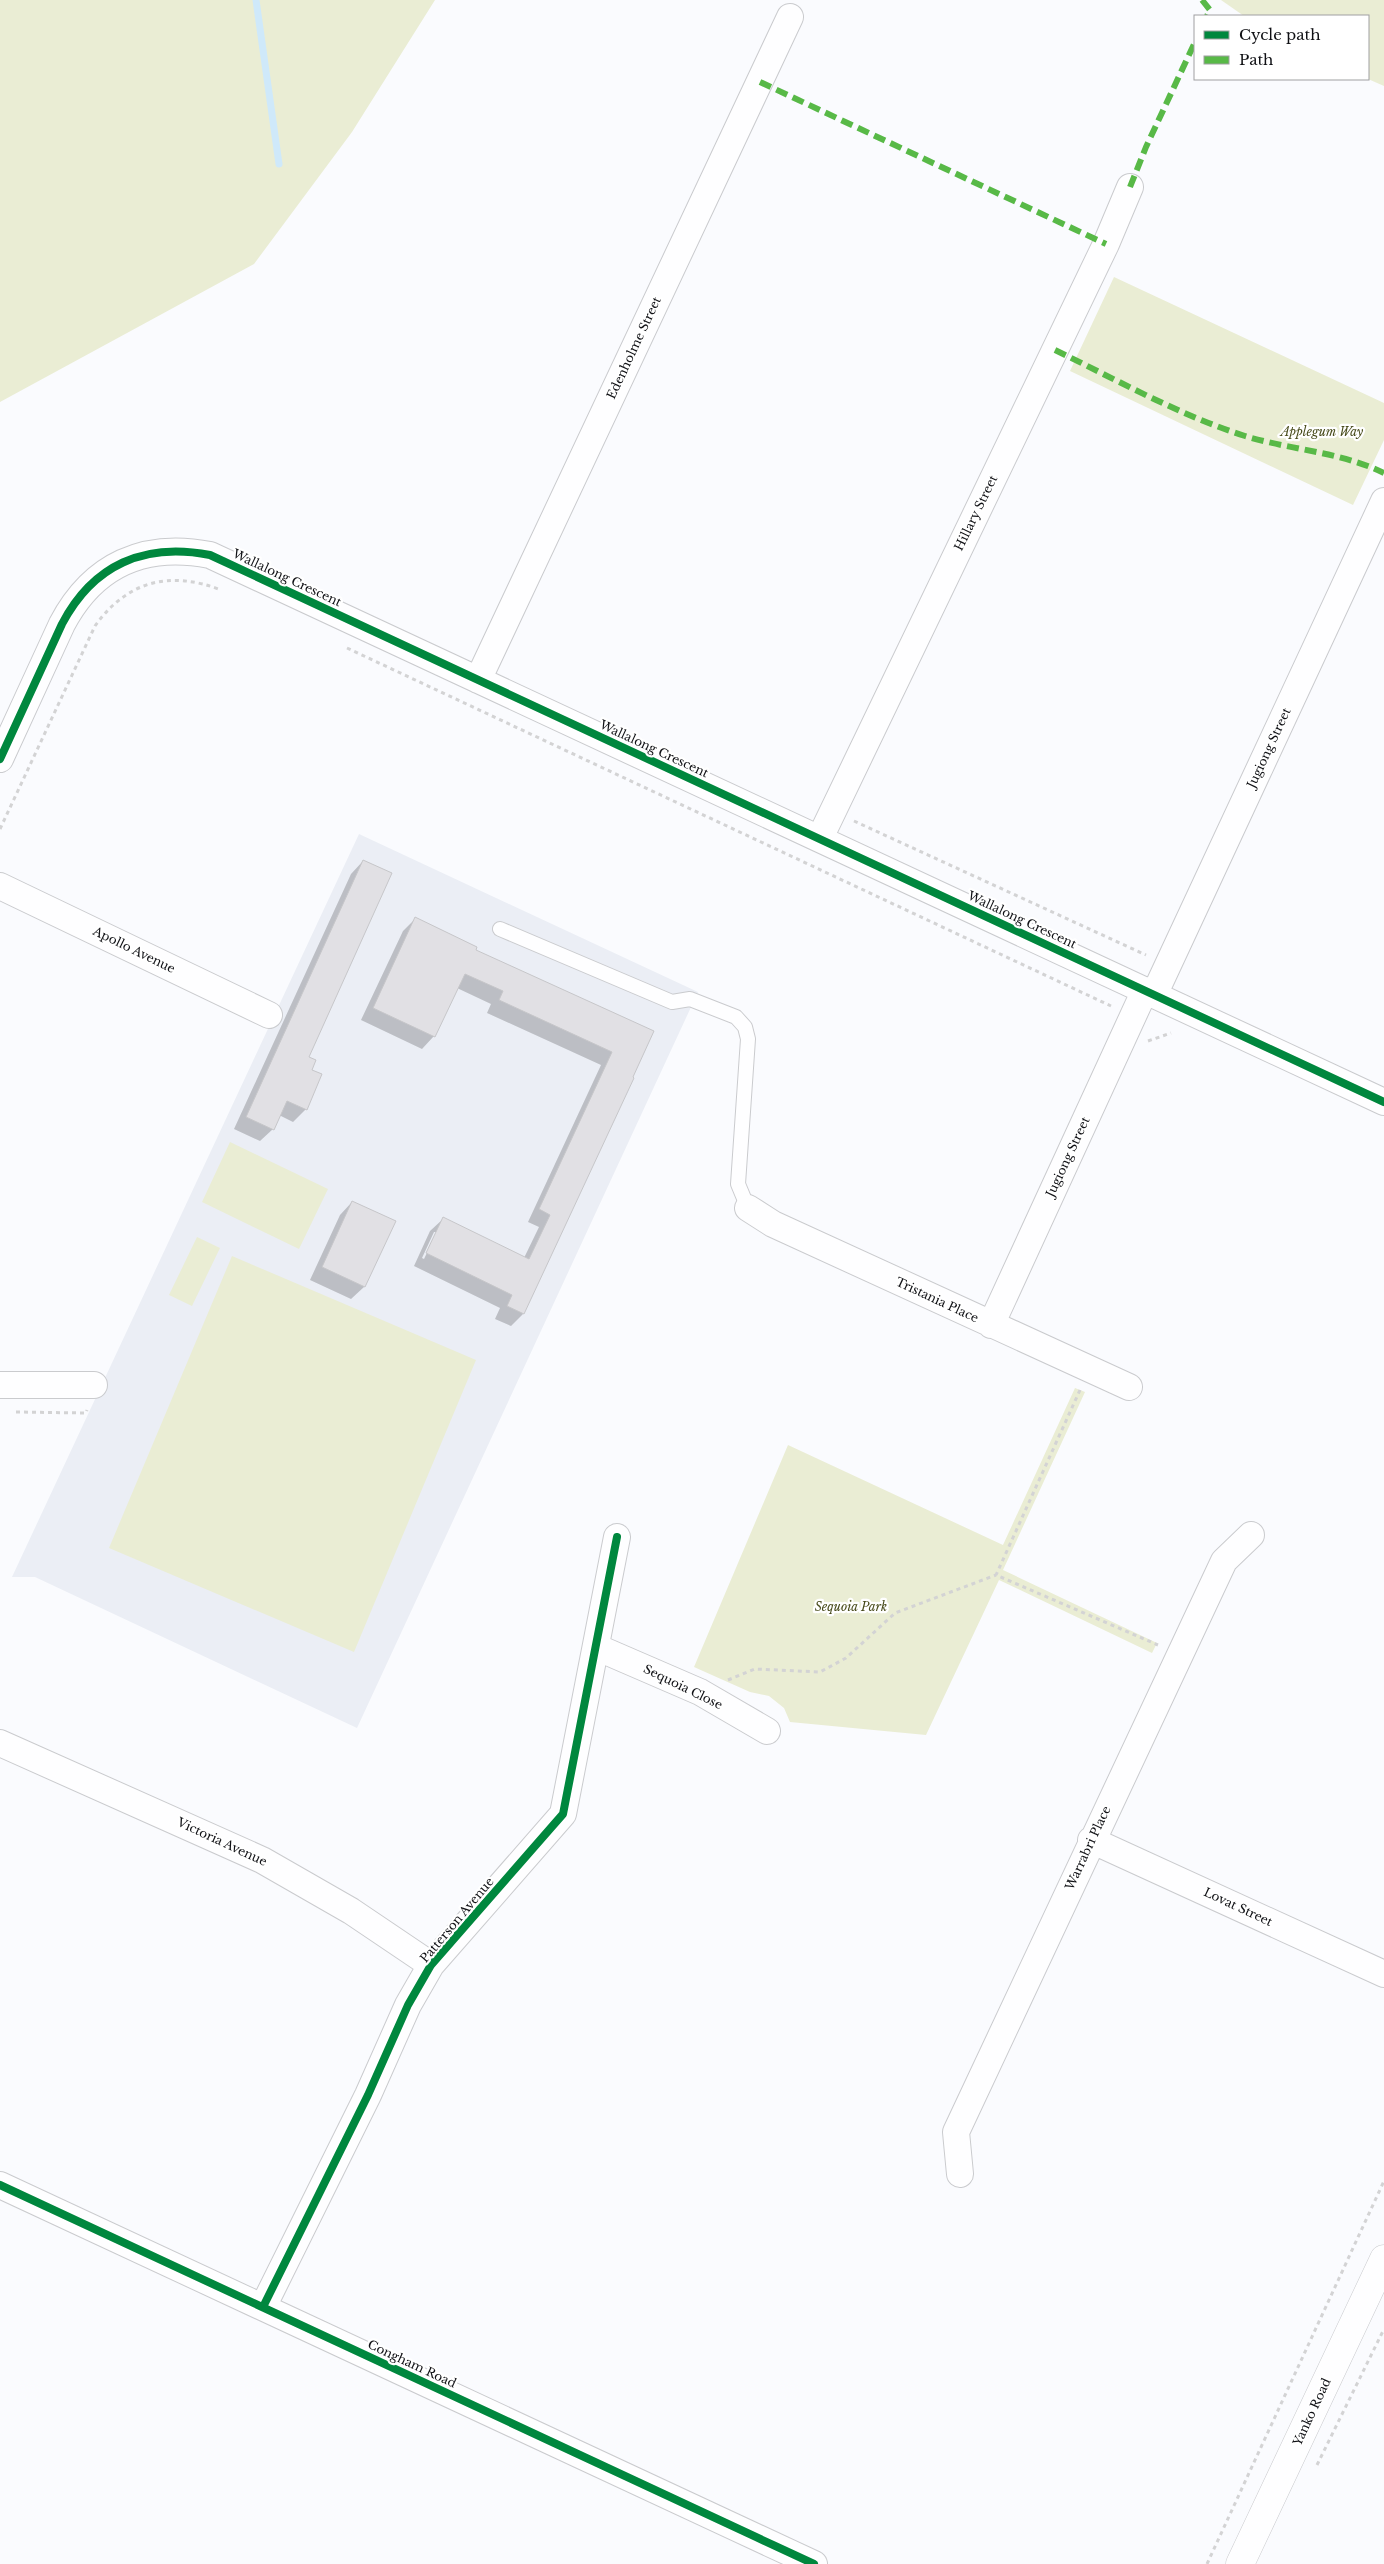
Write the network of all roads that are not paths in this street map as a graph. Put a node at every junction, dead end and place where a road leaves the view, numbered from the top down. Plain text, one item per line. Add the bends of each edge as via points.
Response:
1 (790, 17) dead end
2 (1130, 187) dead end
3 (1384, 501) edge
4 (478, 680) junction
5 (0, 758) edge
6 (820, 838) junction
7 (0, 886) edge
8 (500, 929) dead end
9 (1150, 993) junction
10 (269, 1015) dead end
11 (1384, 1102) edge
12 (748, 1208) joint
13 (991, 1325) junction
14 (0, 1385) edge
15 (94, 1385) dead end
16 (1129, 1386) dead end
17 (1251, 1535) dead end
18 (617, 1537) dead end
19 (596, 1647) junction
20 (767, 1731) dead end
21 (0, 1743) edge
22 (1091, 1840) junction
23 (431, 1965) junction
24 (1384, 1974) edge
25 (960, 2174) dead end
26 (0, 2185) edge
27 (1384, 2259) edge
28 (264, 2307) junction
29 (814, 2564) edge
30 (1240, 2564) edge

1 - 4 street, Edenholme Street
2 - 6 street, Hillary Street via 1106,244
3 - 9 street, Jugiong Street
4 - 5 street, Wallalong Crescent via 228,562 190,551 157,552 127,560 105,572 73,604
4 - 6 street, Wallalong Crescent
6 - 9 street, Wallalong Crescent
7 - 10 street, Apollo Avenue
8 - 12 lane via 672,1002 690,999 736,1017 745,1027 748,1039 738,1184
9 - 11 street, Wallalong Crescent
9 - 13 street, Jugiong Street
12 - 13 street, Tristania Place via 773,1224
13 - 16 street, Tristania Place
14 - 15 street
17 - 22 street, Warrabri Place via 1224,1560
18 - 19 street, Patterson Avenue
19 - 20 street, Sequoia Close via 700,1692
19 - 23 street, Patterson Avenue via 563,1814
21 - 23 street, Victoria Avenue via 262,1860 351,1911
22 - 24 street, Lovat Street
22 - 25 street, Warrabri Place via 956,2132
23 - 28 street, Patterson Avenue via 408,2005 368,2095
26 - 28 street, Congham Road
27 - 30 main road, Yanko Road
28 - 29 street, Congham Road

